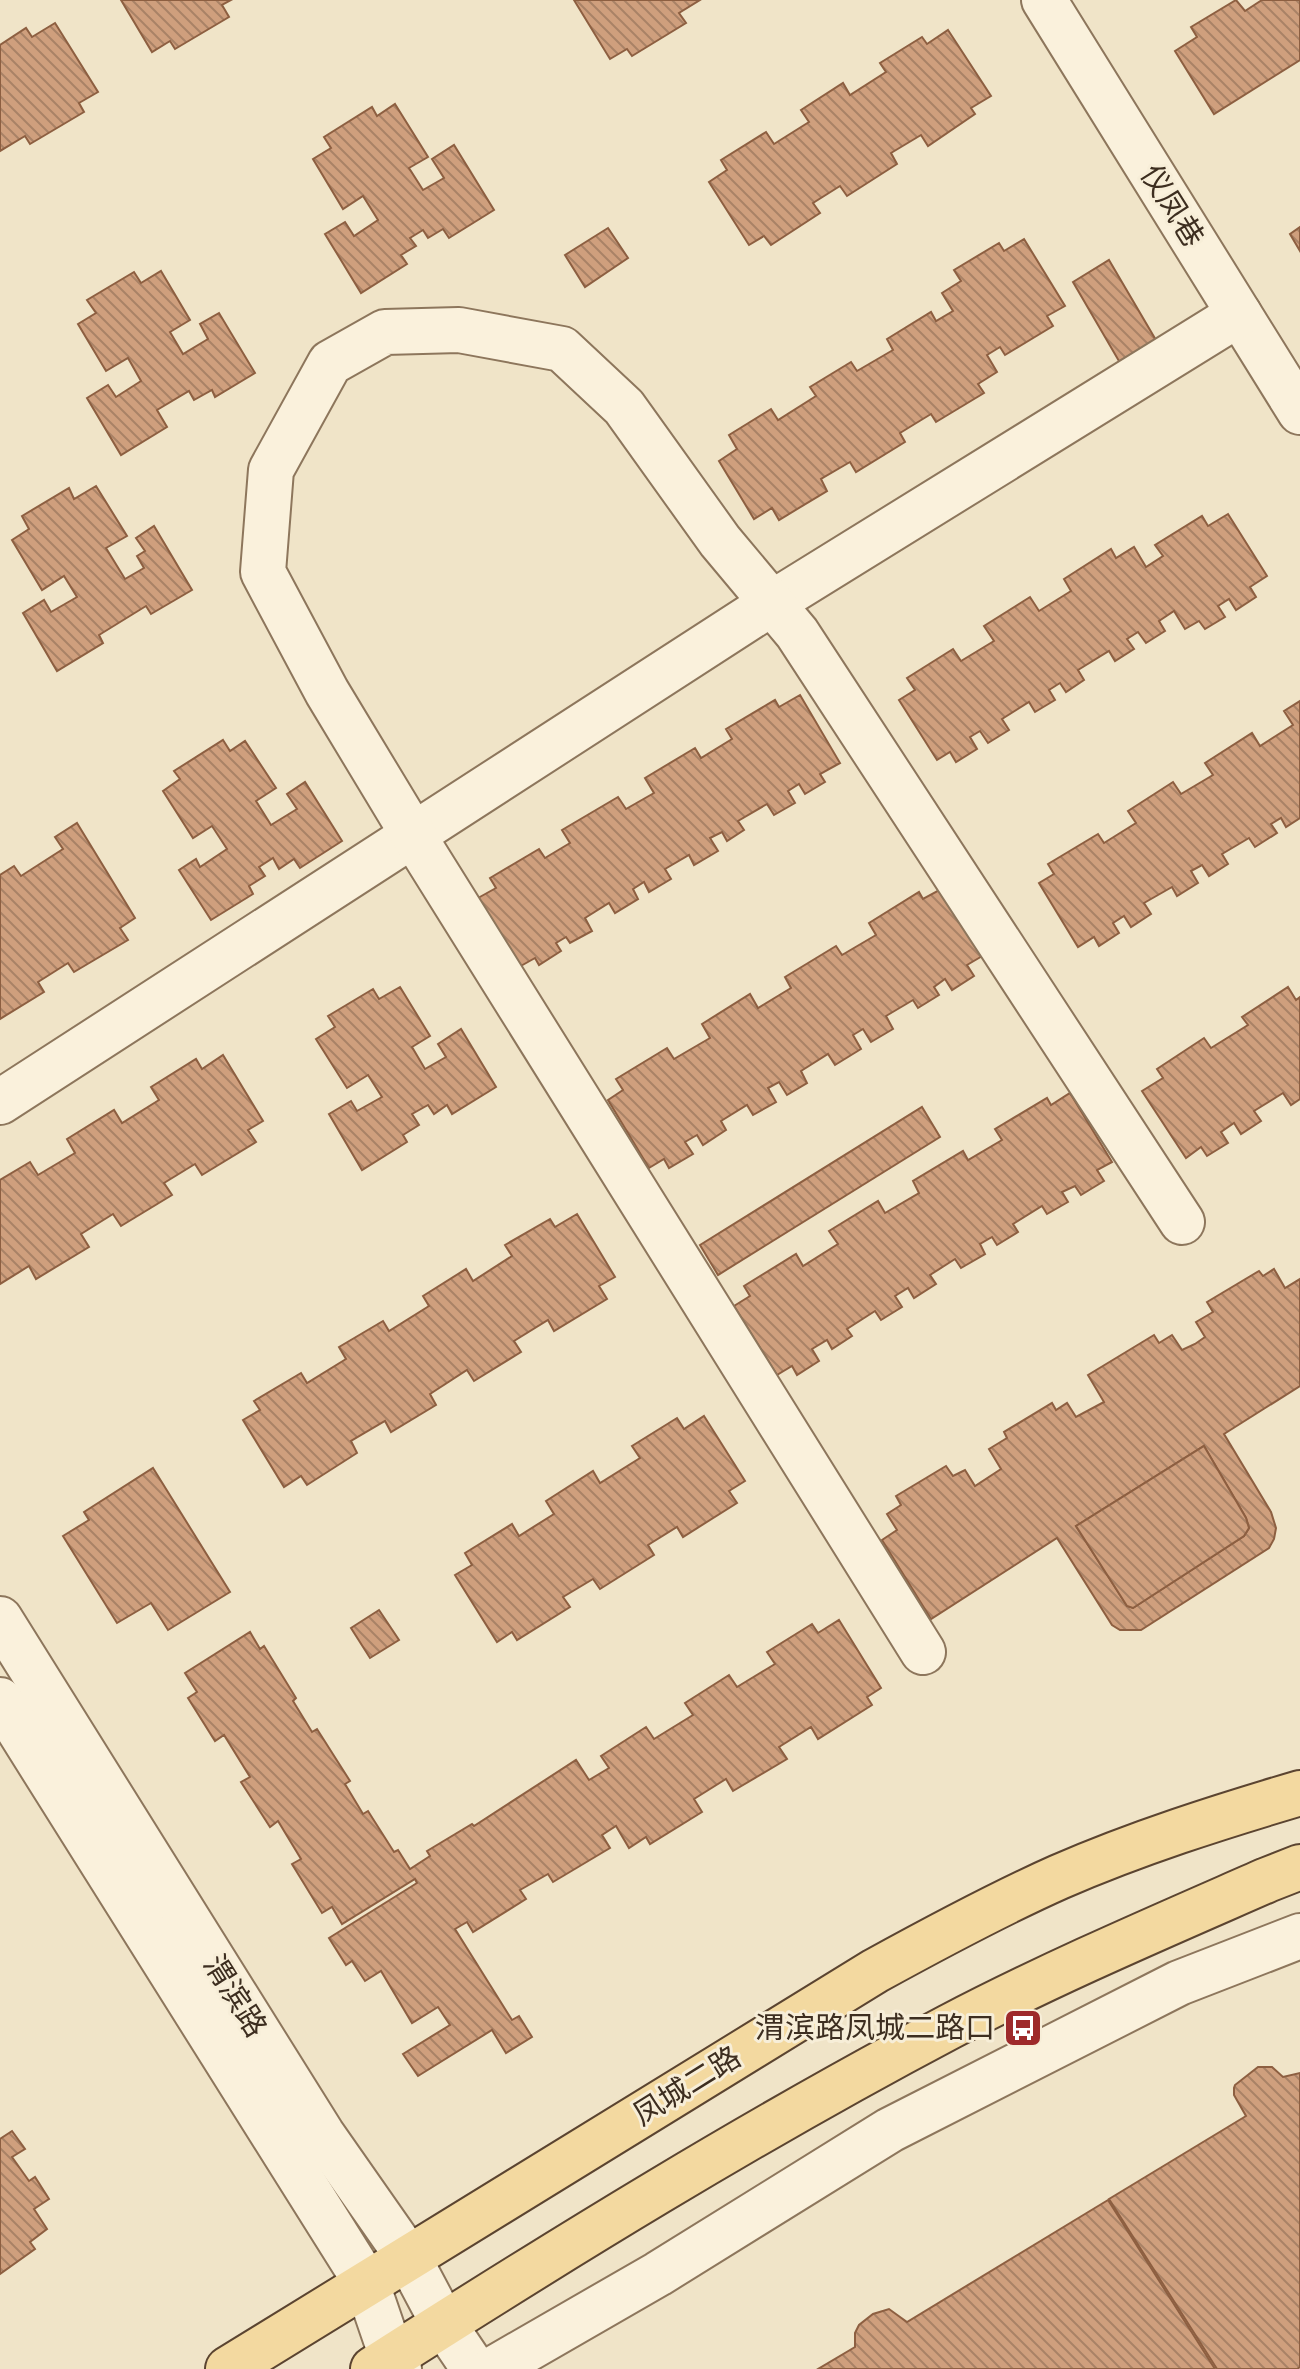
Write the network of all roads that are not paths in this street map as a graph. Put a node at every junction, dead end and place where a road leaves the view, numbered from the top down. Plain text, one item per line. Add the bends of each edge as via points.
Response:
1 (1044, 0) edge
2 (1239, 314) junction
3 (1300, 412) edge
4 (772, 603) junction
5 (414, 836) junction
6 (0, 1102) edge
7 (1182, 1222) dead end
8 (0, 1619) edge
9 (923, 1652) dead end
10 (0, 1700) edge
11 (1300, 1793) edge
12 (1300, 1867) edge
13 (1300, 1936) edge
14 (408, 2257) junction
15 (367, 2284) junction
16 (443, 2323) junction
17 (388, 2365) edge
18 (228, 2369) edge
19 (474, 2369) edge
20 (493, 2369) edge

1 - 2 street, 仪凤巷
2 - 3 street, 仪凤巷
2 - 4 street
4 - 5 street
4 - 5 street via 720,541 624,407 562,349 459,330 385,332 330,363 271,470 263,572 327,692
4 - 7 street via 797,633
5 - 6 street
5 - 9 street
8 - 14 street, 渭滨路 via 322,2134
10 - 15 street, 渭滨路
11 - 14 main road, 凤城二路 via 1141,1844 969,1919
12 - 16 main road via 1064,1970 937,2034 696,2170
13 - 20 street via 1179,1983 890,2130
14 - 15 main road, 凤城二路
14 - 16 street, 渭滨路
15 - 17 street, 渭滨路
15 - 18 main road, 凤城二路
16 - 17 main road
16 - 19 street, 渭滨路

